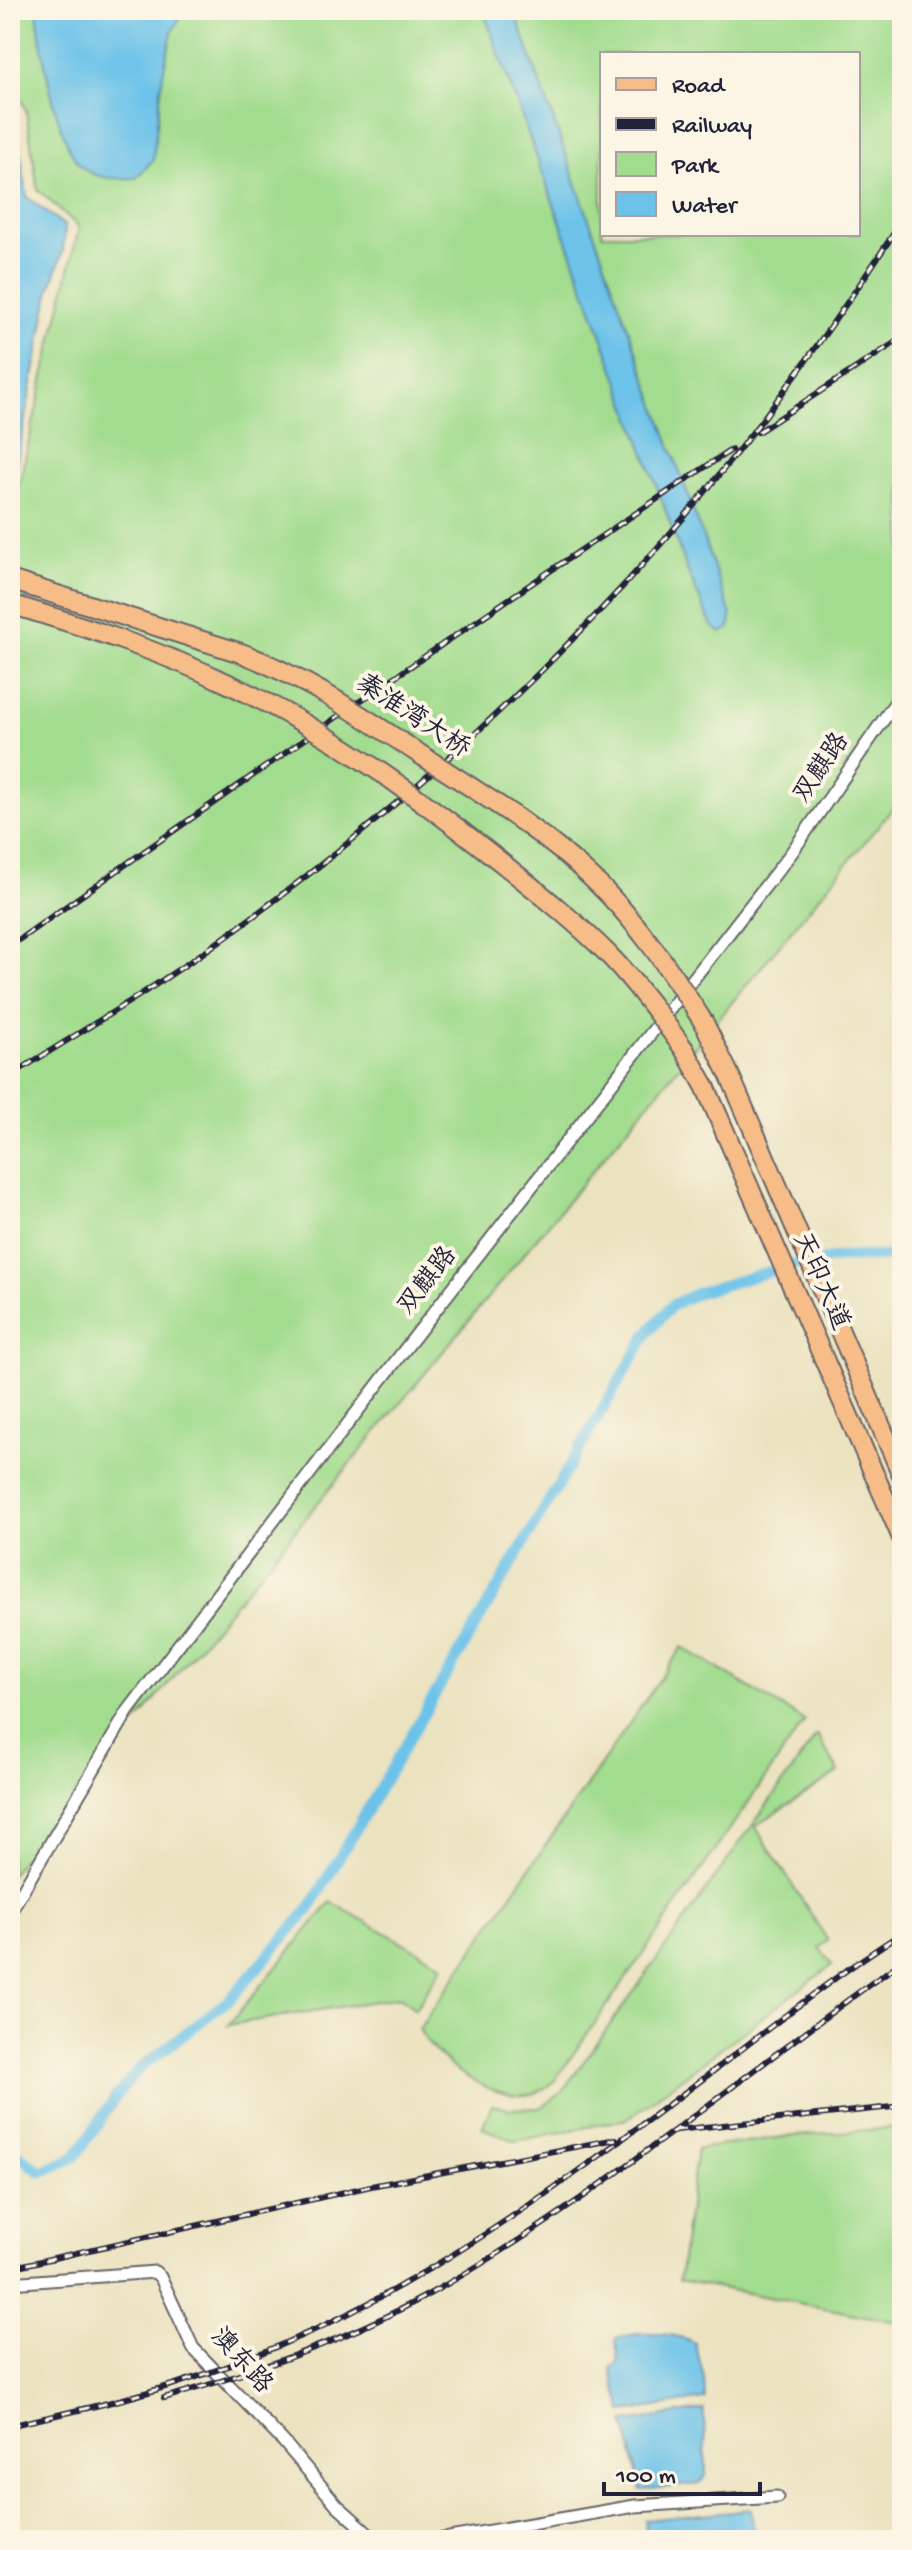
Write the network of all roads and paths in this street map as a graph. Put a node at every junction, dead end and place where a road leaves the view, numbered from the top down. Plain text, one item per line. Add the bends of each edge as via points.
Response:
1 (10, 580) edge
2 (10, 604) edge
3 (902, 693) edge
4 (704, 1023) joint
5 (902, 1475) edge
6 (902, 1538) edge
7 (10, 1912) edge
8 (10, 2283) edge
9 (777, 2497) dead end
10 (376, 2540) edge
11 (438, 2540) edge

1 - 4 main road, 秦淮湾大桥, bridge via 241,653 338,700 510,813 592,878 643,933
2 - 6 main road, 天印大道, bridge via 145,648 273,706 435,811 581,928 635,985 705,1086
3 - 7 street, 双麒路 via 792,852 128,1711
4 - 5 main road, 天印大道
8 - 10 street, 澳东路 via 155,2272 193,2348 337,2505
9 - 11 street via 635,2506

